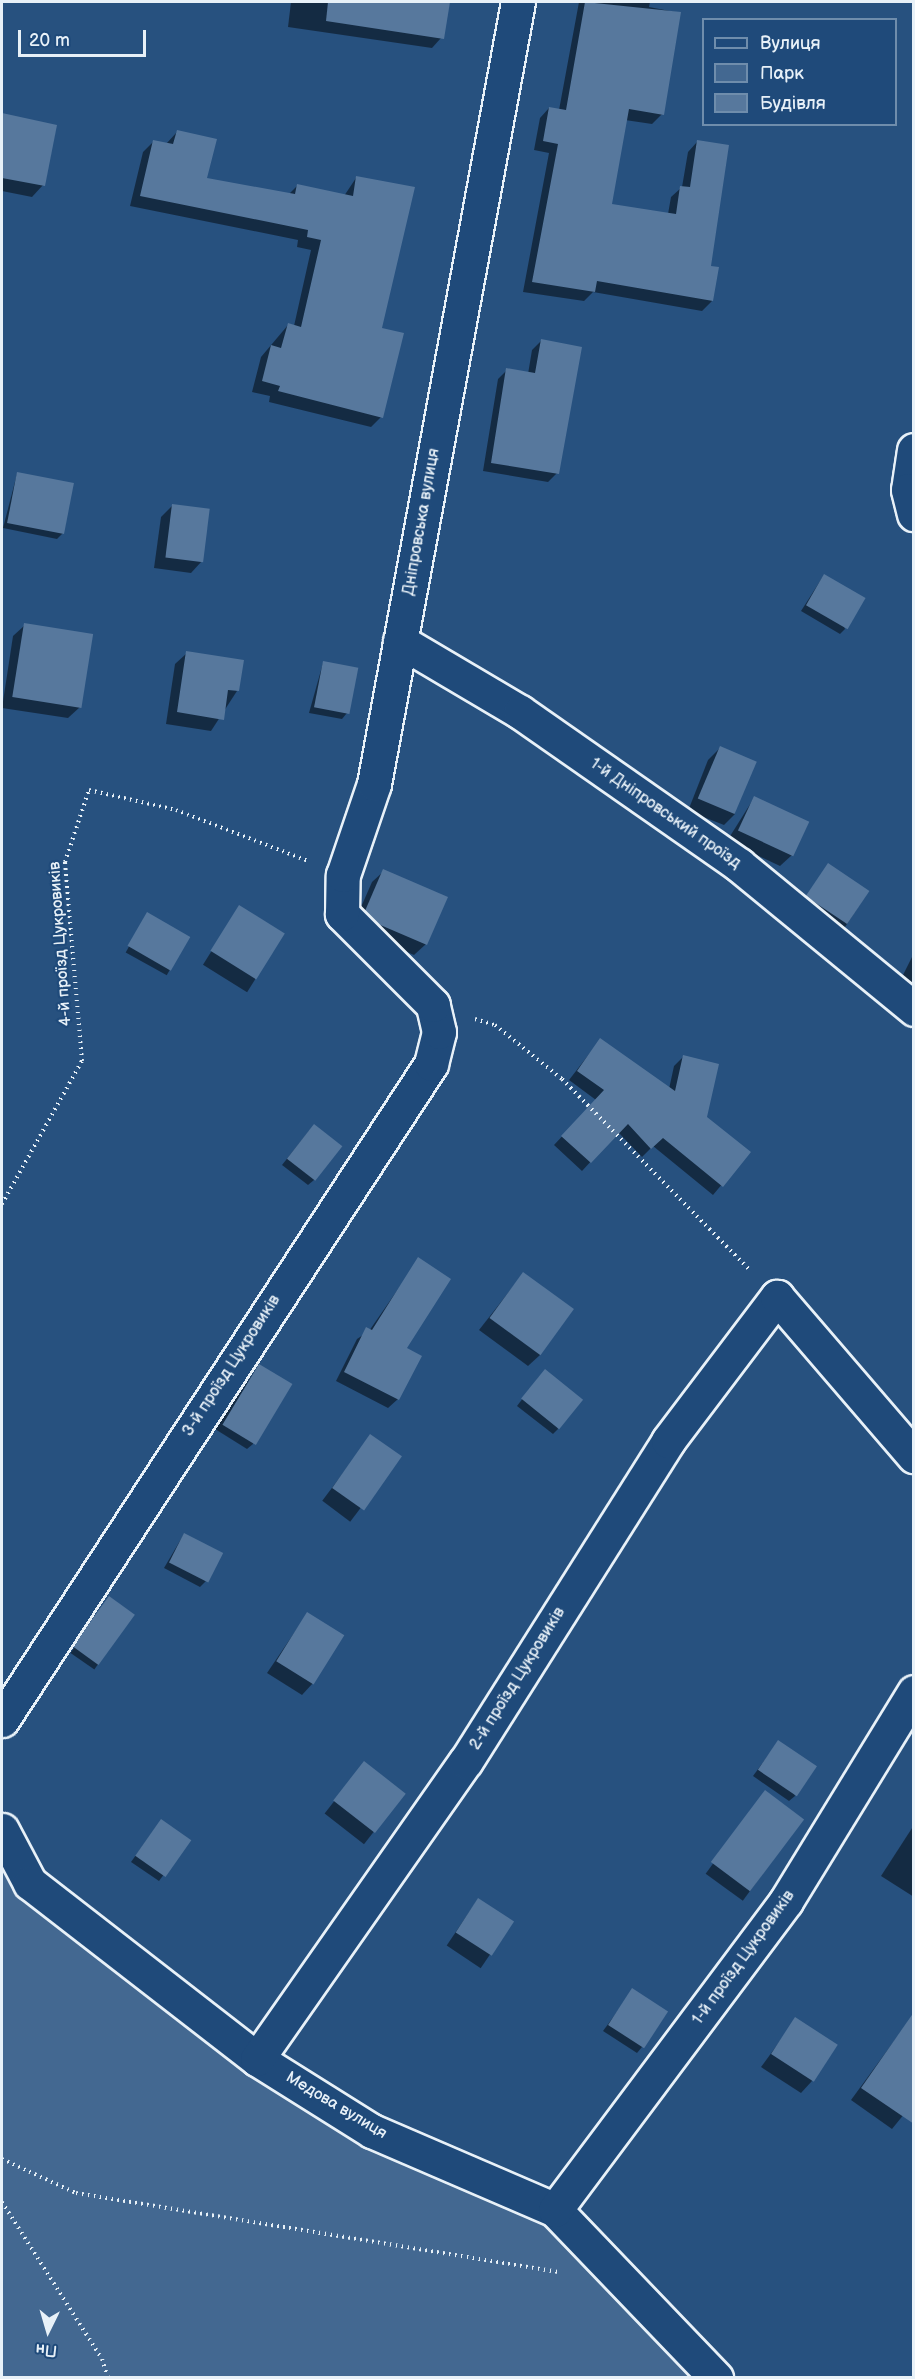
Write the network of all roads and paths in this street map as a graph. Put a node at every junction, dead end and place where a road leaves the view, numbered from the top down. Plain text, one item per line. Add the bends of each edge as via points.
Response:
1 (518, 2) edge
2 (914, 450) edge
3 (914, 514) edge
4 (400, 641) junction
5 (343, 875) junction
6 (433, 1005) junction
7 (914, 1009) edge
8 (2, 1204) edge
9 (777, 1297) junction
10 (914, 1456) edge
11 (914, 1692) edge
12 (2, 1720) edge
13 (2, 1830) edge
14 (257, 2059) junction
15 (2, 2159) edge
16 (2, 2202) edge
17 (555, 2211) junction
18 (619, 2282) junction
19 (108, 2378) edge
20 (716, 2378) edge

1 - 4 street, Дніпровська вулиця
2 - 3 street via 908,490
4 - 5 street, Дніпровська вулиця via 374,784
4 - 7 street, 1-й Дніпровський проїзд via 520,712 739,865
5 - 6 street, Дніпровська вулиця via 342,914
5 - 8 path, 4-й проїзд Цукровиків via 176,810 89,790 65,862 82,1061
6 - 9 path via 495,1025 562,1079
6 - 12 street, 3-й проїзд Цукровиків via 439,1032 431,1064
9 - 10 street
9 - 14 street, 2-й проїзд Цукровиків via 668,1441 466,1761
11 - 17 street, 1-й проїзд Цукровиків via 786,1901 585,2177
13 - 14 street, Медова вулиця via 30,1883
14 - 17 street, Медова вулиця via 372,2131
15 - 18 path via 76,2193
16 - 19 path via 102,2358
17 - 18 street, Медова вулиця
18 - 20 street, Медова вулиця

